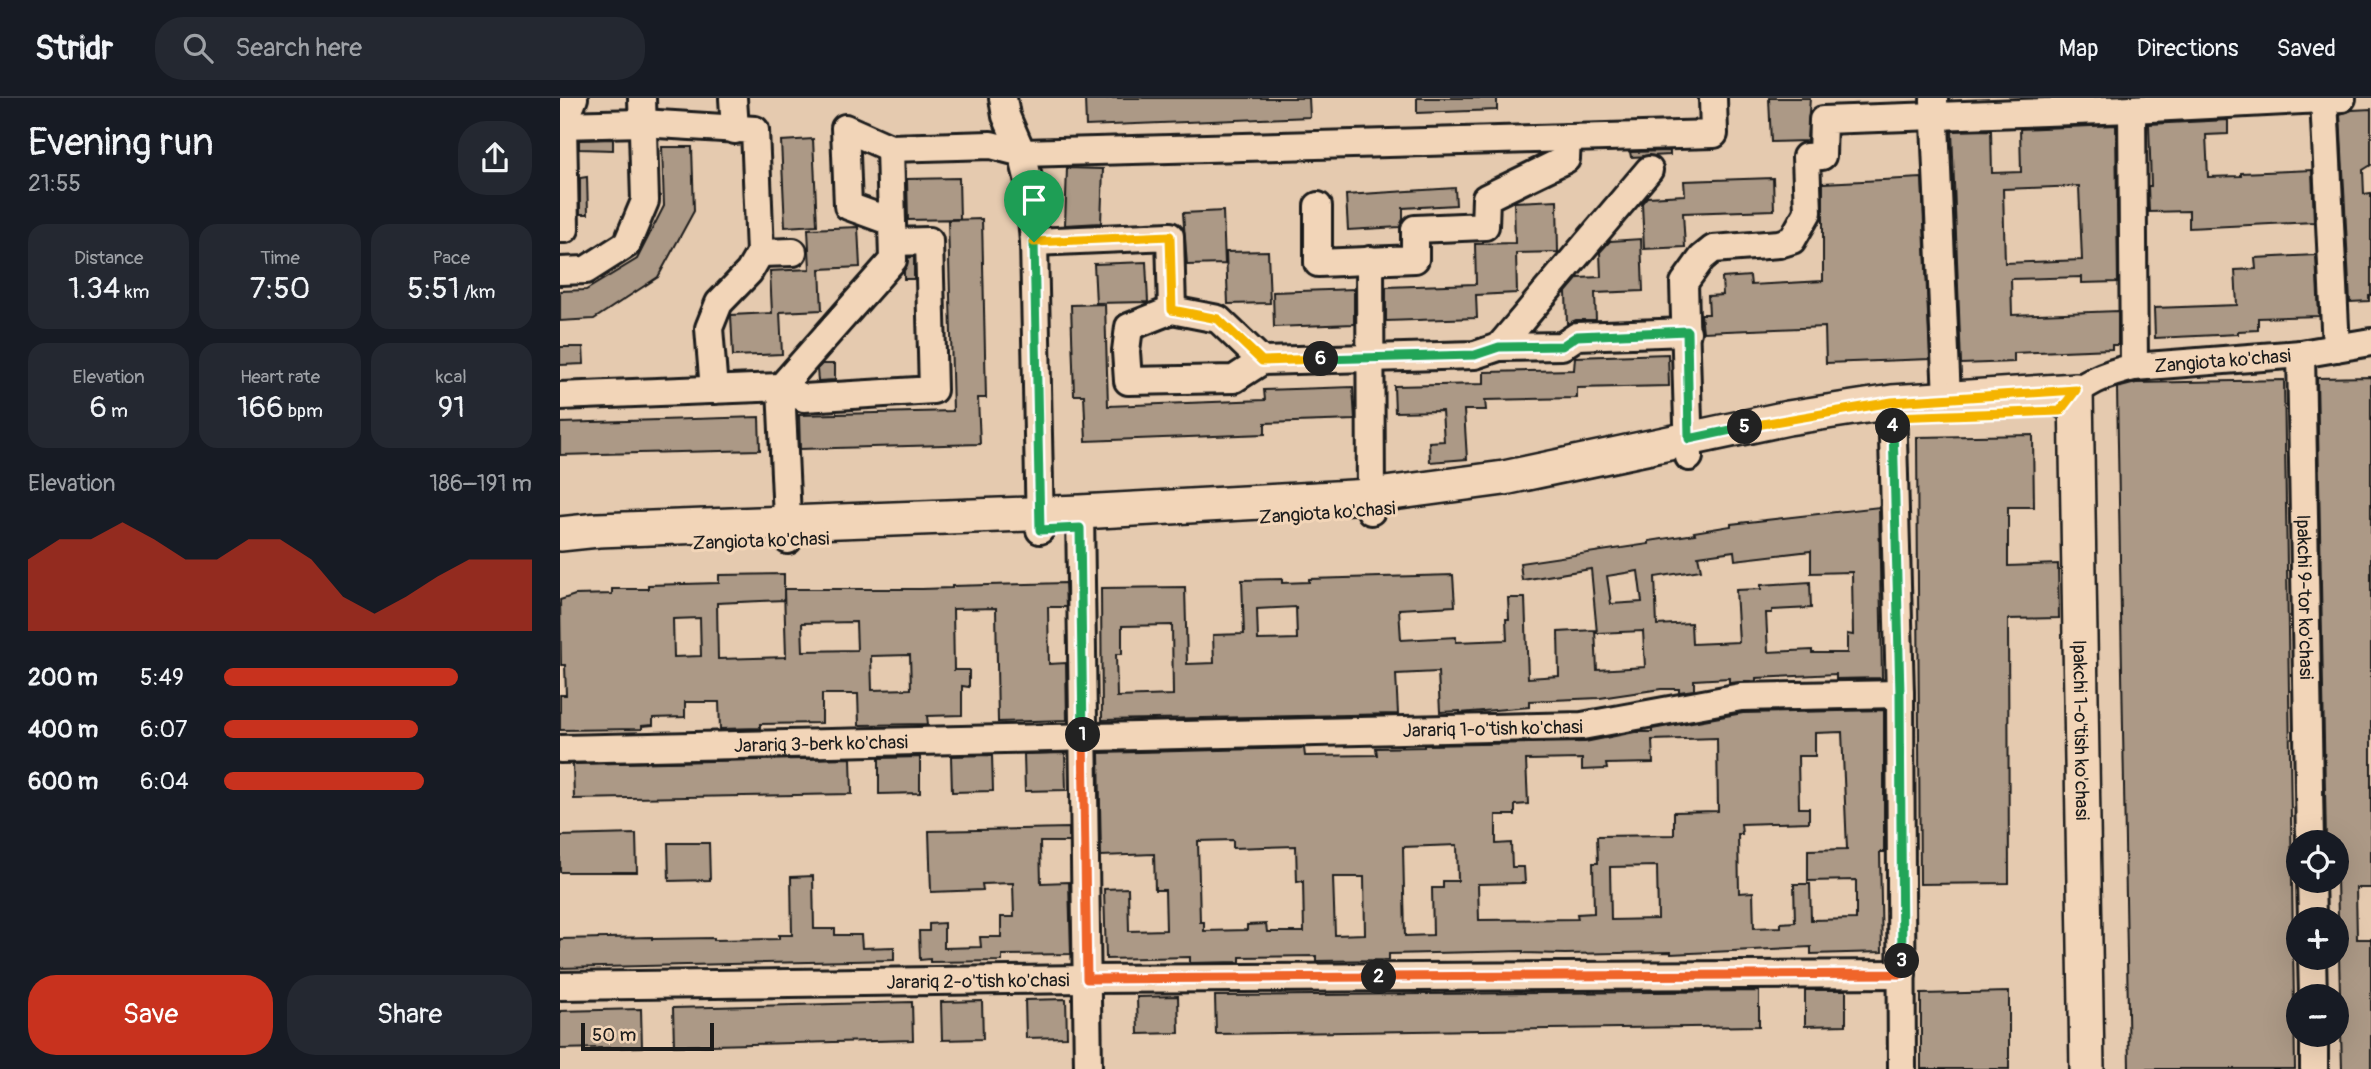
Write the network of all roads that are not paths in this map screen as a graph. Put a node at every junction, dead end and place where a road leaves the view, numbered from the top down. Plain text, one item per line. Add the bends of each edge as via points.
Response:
1 (574, 98) edge
2 (733, 98) edge
3 (1003, 98) edge
4 (1713, 98) edge
5 (2342, 98) edge
6 (2324, 99) edge
7 (1935, 107) edge
8 (2132, 109) junction
9 (642, 110) edge
10 (561, 125) edge
11 (735, 130) junction
12 (1567, 138) junction
13 (890, 148) junction
14 (1022, 153) junction
15 (1649, 170) dead end
16 (1318, 206) dead end
17 (560, 229) edge
18 (892, 232) junction
19 (1034, 242) junction
20 (793, 252) dead end
21 (761, 253) junction
22 (1370, 260) junction
23 (560, 271) edge
24 (1172, 310) junction
25 (1687, 331) junction
26 (2371, 342) edge
27 (1499, 347) junction
28 (2336, 348) junction
29 (2301, 354) junction
30 (1370, 358) junction
31 (1262, 361) junction
32 (2134, 367) junction
33 (781, 387) junction
34 (714, 390) junction
35 (560, 396) edge
36 (1947, 398) junction
37 (2068, 400) junction
38 (1892, 410) junction
39 (1689, 448) junction
40 (1370, 503) junction
41 (1080, 520) junction
42 (1040, 522) junction
43 (788, 531) junction
44 (560, 534) edge
45 (560, 550) edge
46 (1900, 694) junction
47 (1083, 738) junction
48 (560, 749) edge
49 (2310, 830) edge
50 (1902, 974) junction
51 (1087, 979) junction
52 (560, 986) edge
53 (2314, 1047) edge
54 (1088, 1069) edge
55 (1902, 1069) edge
56 (2071, 1069) edge
57 (2087, 1069) edge
58 (2314, 1069) edge

1 - 10 street
2 - 11 street
3 - 14 street
4 - 12 street via 1714,134
5 - 6 street
6 - 8 street
6 - 28 street
7 - 8 street
7 - 25 street via 1823,120 1822,156 1806,157 1808,212 1792,240 1723,247 1707,253 1685,284
7 - 36 street
8 - 32 street
9 - 10 street
9 - 11 street
9 - 23 street via 645,201 626,244 586,270
10 - 17 street via 565,229
11 - 21 street via 755,130
12 - 14 street
12 - 22 street via 1566,159 1486,198 1485,226 1415,229 1415,259
13 - 14 street via 992,145
13 - 18 street
13 - 18 street via 845,128 848,206
14 - 19 street
15 - 27 street
16 - 22 street via 1318,262
18 - 33 street via 893,260
18 - 33 street via 929,241 933,390 804,398
19 - 24 street via 1170,236
19 - 42 street
20 - 21 street
21 - 34 street via 719,303 709,328
22 - 30 street
24 - 31 street via 1218,319
24 - 31 street via 1129,327 1128,381 1234,379
25 - 27 street via 1577,336 1562,346
25 - 39 street
26 - 28 street, Zangiota ko'chasi
27 - 30 street via 1475,355
28 - 29 street, Zangiota ko'chasi
29 - 32 street, Zangiota ko'chasi
29 - 49 street, Ipakchi 9-tor ko'chasi
30 - 31 street
30 - 40 street
32 - 37 street, Zangiota ko'chasi via 2117,371
33 - 34 street
33 - 43 street
34 - 35 street
36 - 37 main road, Zangiota ko'chasi
36 - 38 main road, Zangiota ko'chasi
37 - 38 main road, Zangiota ko'chasi
37 - 56 main road, Ipakchi 1-o'tish ko'chasi
37 - 57 main road, Ipakchi 1-o'tish ko'chasi
38 - 39 main road, Zangiota ko'chasi via 1788,418
38 - 46 street
39 - 40 main road, Zangiota ko'chasi
40 - 41 main road, Zangiota ko'chasi
41 - 42 main road, Zangiota ko'chasi
41 - 47 street
42 - 43 main road, Zangiota ko'chasi
43 - 44 main road, Zangiota ko'chasi
43 - 45 main road, Zangiota ko'chasi
46 - 47 street, Jarariq 1-o'tish ko'chasi via 1741,697 1582,726
46 - 50 street
47 - 48 street, Jarariq 3-berk ko'chasi
47 - 51 street
50 - 51 street, Jarariq 2-o'tish ko'chasi
50 - 55 street
51 - 52 street, Jarariq 2-o'tish ko'chasi
51 - 54 street
53 - 58 street

